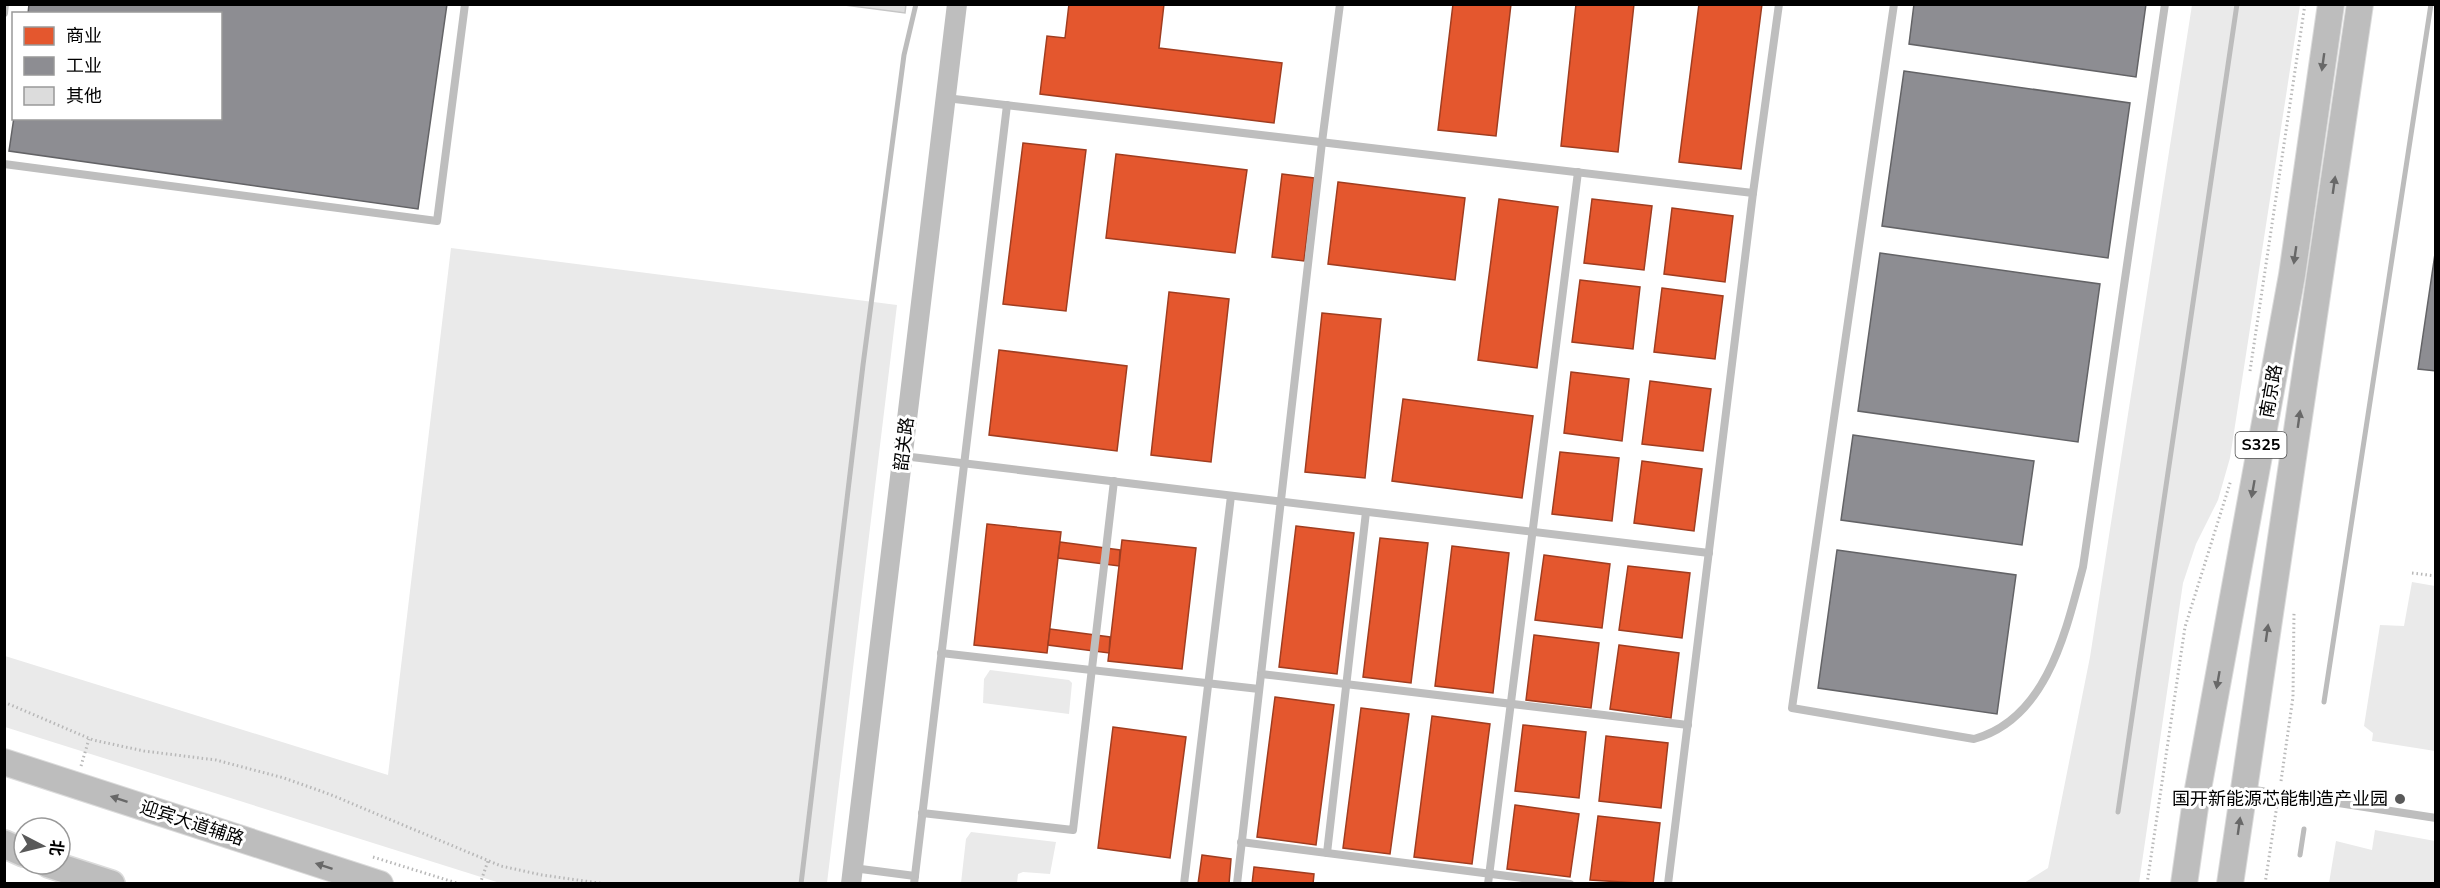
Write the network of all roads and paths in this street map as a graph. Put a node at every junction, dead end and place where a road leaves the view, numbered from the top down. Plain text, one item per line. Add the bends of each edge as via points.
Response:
1 (6, 4) edge
2 (465, 4) edge
3 (957, 4) edge
4 (1340, 4) edge
5 (1779, 4) edge
6 (1894, 4) edge
7 (2165, 4) edge
8 (2305, 4) edge
9 (2331, 4) edge
10 (2360, 4) edge
11 (4, 13) edge
12 (946, 98) junction
13 (1007, 105) junction
14 (1322, 142) junction
15 (4, 164) edge
16 (1578, 172) junction
17 (1753, 193) junction
18 (2250, 375) dead end
19 (903, 456) junction
20 (964, 463) junction
21 (2233, 473) dead end
22 (1114, 481) junction
23 (1231, 496) junction
24 (1280, 501) junction
25 (1366, 512) junction
26 (1532, 532) junction
27 (1709, 553) junction
28 (2412, 573) dead end
29 (2436, 576) edge
30 (941, 653) junction
31 (1092, 670) junction
32 (1261, 674) junction
33 (1208, 684) junction
34 (1346, 684) junction
35 (1259, 689) junction
36 (4, 702) edge
37 (1510, 704) junction
38 (1688, 725) junction
39 (89, 739) dead end
40 (4, 762) edge
41 (81, 767) dead end
42 (2244, 789) junction
43 (922, 813) junction
44 (2436, 818) edge
45 (1241, 842) junction
46 (1327, 853) junction
47 (488, 861) junction
48 (72, 871) edge
49 (1489, 873) junction
50 (852, 876) edge
51 (914, 880) edge
52 (111, 884) edge
53 (380, 884) edge
54 (480, 884) edge
55 (606, 884) edge
56 (1184, 884) edge
57 (1237, 884) edge
58 (1488, 884) edge
59 (1570, 884) edge
60 (1668, 884) edge
61 (2147, 884) edge
62 (2183, 884) edge
63 (2230, 884) edge

1 - 11 lane
2 - 15 lane via 437,220
3 - 12 street, 韶关路
4 - 14 lane
5 - 17 lane
6 - 7 lane via 1792,708 1974,739 1995,734 2017,717 2051,668 2062,647 2083,567
8 - 18 path
9 -> 62 main road, 南京路 / S325 via 2292,275
42 -> 10 main road, 南京路 / S325
12 - 13 lane
12 - 19 street, 韶关路
13 - 14 lane
13 - 20 lane
14 - 16 lane
14 - 24 lane
16 - 17 lane
16 - 26 lane
17 - 27 lane
19 - 20 lane
19 - 50 street, 韶关路
20 - 22 lane
20 - 30 lane
21 - 61 path via 2185,627
22 - 23 lane
22 - 31 lane
23 - 24 lane
23 - 33 lane
24 - 25 lane
24 - 32 lane
25 - 26 lane
25 - 34 lane
26 - 27 lane
26 - 37 lane
27 - 38 lane
28 - 29 path
30 - 31 lane
30 - 43 lane
31 - 33 lane
31 - 43 lane via 1073,830
32 - 34 lane
32 - 35 lane
33 - 35 lane
33 - 56 lane
34 - 37 lane
34 - 46 lane
35 - 45 lane
36 - 47 path via 93,740 216,760 284,778
37 - 38 lane
37 - 49 lane
38 - 60 lane
39 - 41 path
53 -> 40 main road, 迎宾大道辅路
42 - 44 lane
63 -> 42 main road, 南京路 / S325
43 - 51 lane
45 - 46 lane
45 - 57 lane
46 - 49 lane
47 - 54 path
47 - 55 path via 542,875
48 - 52 highway
49 - 58 lane
49 - 59 lane
50 - 51 lane

